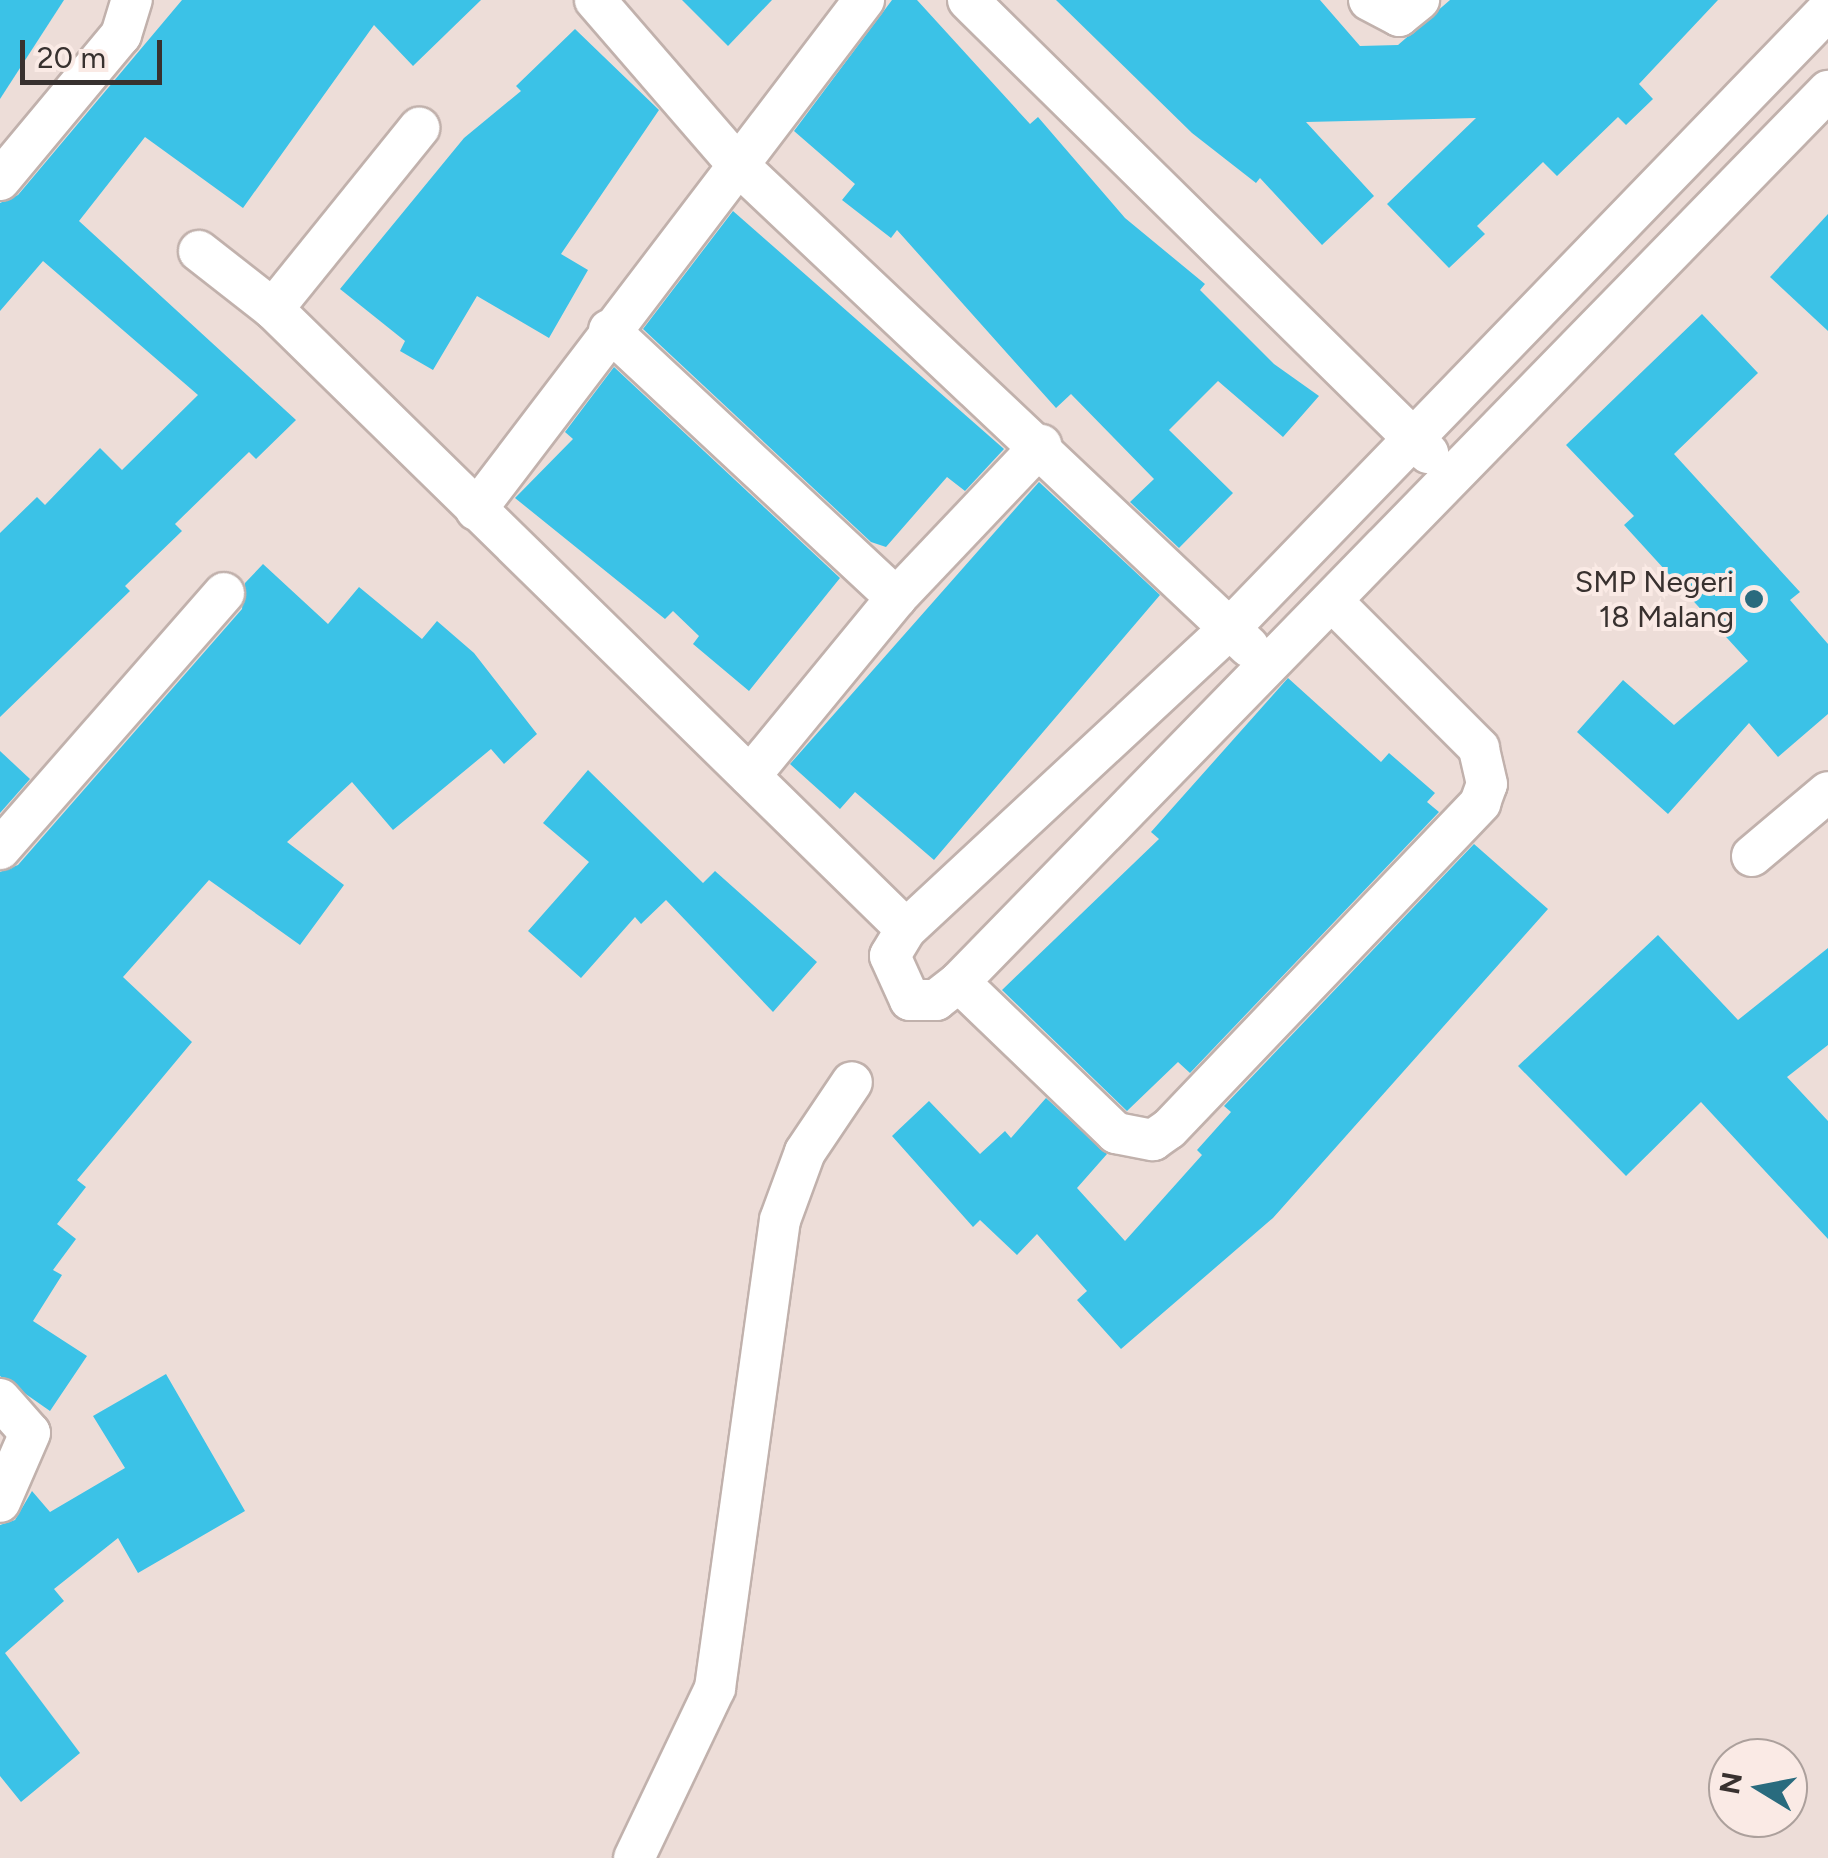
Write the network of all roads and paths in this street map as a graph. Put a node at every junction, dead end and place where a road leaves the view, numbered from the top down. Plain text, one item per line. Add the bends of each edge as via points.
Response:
1 (132, 0) edge
2 (594, 0) edge
3 (864, 0) edge
4 (968, 0) edge
5 (1369, 0) edge
6 (1420, 0) edge
7 (1828, 10) edge
8 (1828, 91) edge
9 (419, 128) dead end
10 (736, 162) junction
11 (0, 180) edge
12 (199, 251) dead end
13 (272, 310) junction
14 (609, 330) junction
15 (1411, 436) junction
16 (1042, 445) junction
17 (1448, 474) junction
18 (476, 510) junction
19 (224, 592) dead end
20 (896, 598) junction
21 (1332, 601) junction
22 (1228, 630) junction
23 (1268, 664) junction
24 (1140, 712) junction
25 (1179, 752) junction
26 (750, 776) junction
27 (1828, 792) edge
28 (0, 848) edge
29 (1752, 856) dead end
30 (906, 929) junction
31 (959, 982) junction
32 (852, 1082) dead end
33 (0, 1399) edge
34 (0, 1502) edge
35 (634, 1858) edge

1 - 11 street via 121,35
2 - 10 street
3 - 10 street
4 - 15 street
5 - 6 street via 1399,16
7 - 15 street
8 - 17 street
9 - 13 street
10 - 14 street
10 - 16 street
12 - 13 street
13 - 18 street
14 - 18 street
14 - 20 street
15 - 17 street
15 - 22 street
16 - 20 street
16 - 22 street
17 - 21 street
18 - 26 street
19 - 28 street
20 - 26 street
21 - 23 street
21 - 31 street via 1479,748 1487,784 1480,803 1169,1129 1153,1140 1116,1133
22 - 23 street
22 - 24 street
23 - 25 street
24 - 25 street
24 - 30 street
25 - 31 street
26 - 30 street
27 - 29 street
30 - 31 street via 890,956 910,1000 936,1000
32 - 35 street via 805,1152 780,1220 715,1688
33 - 34 street via 30,1433

